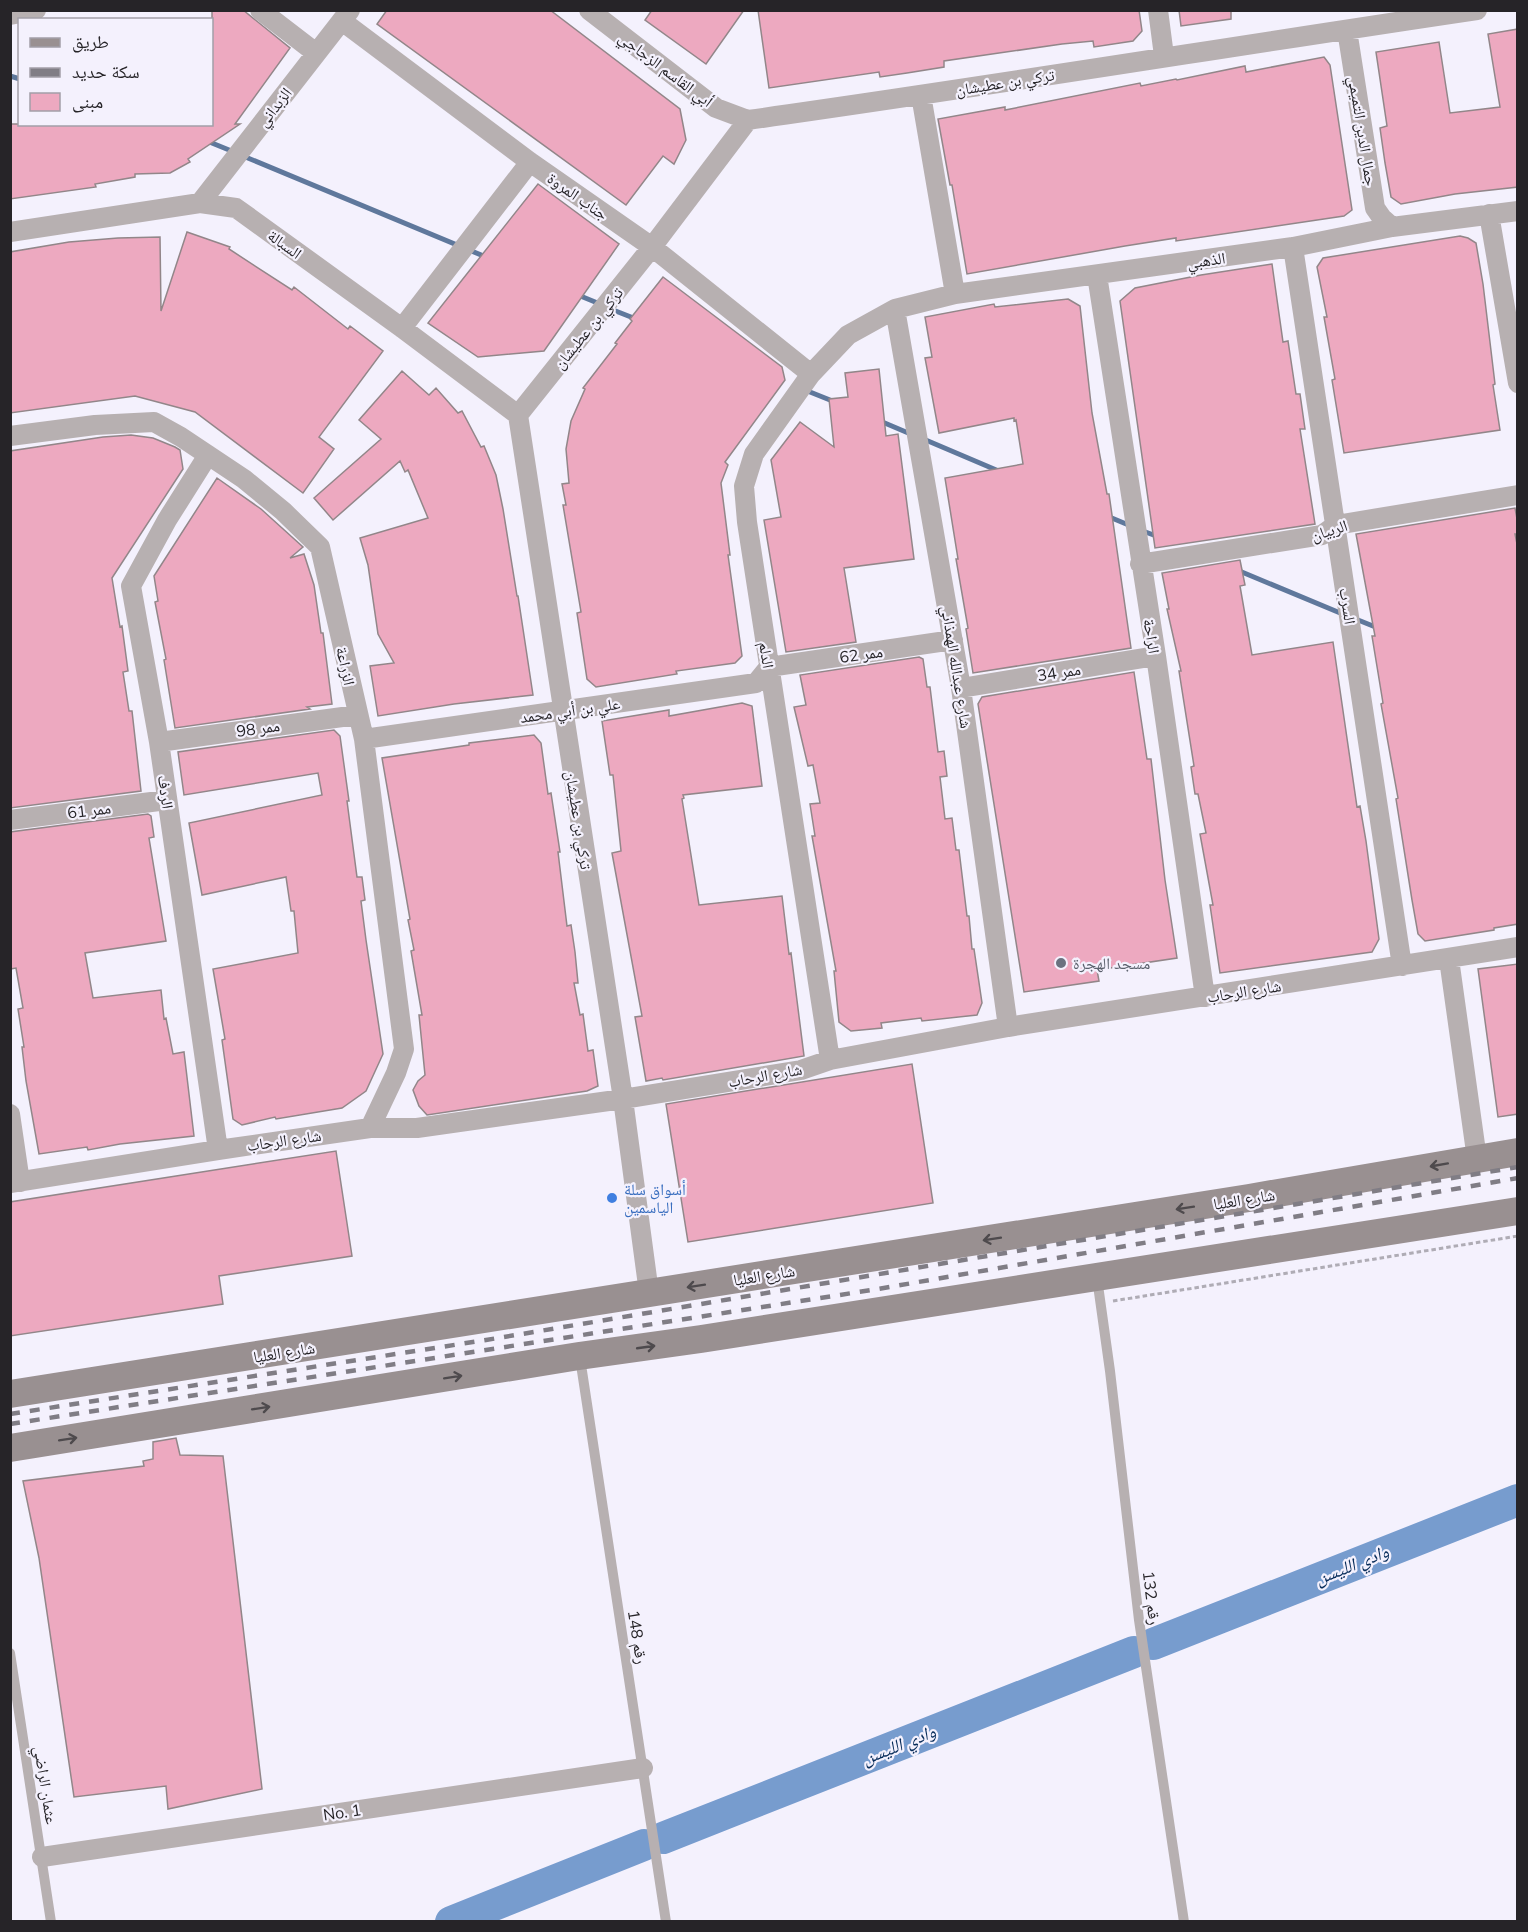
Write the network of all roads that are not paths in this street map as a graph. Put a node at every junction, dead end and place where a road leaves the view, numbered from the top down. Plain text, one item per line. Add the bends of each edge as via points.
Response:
1 (36, 10) edge
2 (260, 10) edge
3 (589, 10) edge
4 (1158, 10) edge
5 (1477, 10) edge
6 (10, 15) edge
7 (346, 16) edge
8 (1347, 30) junction
9 (316, 53) junction
10 (1164, 56) junction
11 (921, 95) junction
12 (748, 120) junction
13 (530, 162) junction
14 (200, 203) junction
15 (1518, 211) edge
16 (1489, 214) junction
17 (1392, 227) junction
18 (10, 232) edge
19 (652, 247) junction
20 (1293, 247) junction
21 (1097, 275) junction
22 (956, 294) junction
23 (895, 309) junction
24 (402, 328) junction
25 (811, 374) junction
26 (1518, 383) edge
27 (518, 415) junction
28 (10, 436) edge
29 (208, 455) junction
30 (1518, 495) edge
31 (1336, 525) junction
32 (1140, 564) junction
33 (953, 640) junction
34 (1156, 656) junction
35 (769, 667) junction
36 (961, 688) junction
37 (562, 711) junction
38 (357, 715) junction
39 (364, 739) junction
40 (159, 742) junction
41 (167, 800) junction
42 (10, 820) edge
43 (1518, 947) edge
44 (1449, 959) junction
45 (1402, 966) junction
46 (1205, 997) junction
47 (1008, 1027) junction
48 (830, 1060) junction
49 (623, 1099) junction
50 (10, 1114) edge
51 (370, 1128) junction
52 (218, 1150) junction
53 (1518, 1152) edge
54 (1477, 1159) junction
55 (15, 1183) edge
56 (1518, 1211) edge
57 (1099, 1290) junction
58 (649, 1293) junction
59 (579, 1356) junction
60 (10, 1394) edge
61 (10, 1448) edge
62 (10, 1653) edge
63 (643, 1768) junction
64 (42, 1857) junction
65 (51, 1922) edge
66 (666, 1922) edge
67 (1184, 1922) edge

1 - 6 street
2 - 9 street
3 - 12 street, أبي القاسم الزجاجي via 716,108
4 - 10 street
5 - 8 street, تركي بن عطيشان
7 - 9 street, الزبداني
7 - 13 street, جناب المروة
8 - 10 street, تركي بن عطيشان
8 - 17 street, جمال الدين التميمي via 1375,208
9 - 14 street, الزبداني
10 - 11 street, تركي بن عطيشان
11 - 12 street, تركي بن عطيشان
11 - 22 street
12 - 19 street, تركي بن عطيشان
13 - 19 street, جناب المروة
13 - 24 street
14 - 18 street, السبالة
14 - 24 street, السبالة via 236,208
15 - 16 street, الذهبي
16 - 17 street, الذهبي
16 - 26 street
17 - 20 street, الذهبي
19 - 25 street, جناب المروة
19 - 27 street, تركي بن عطيشان
20 - 21 street, الذهبي
20 - 31 street, السرب
21 - 22 street, الذهبي
21 - 32 street, الراحة
22 - 23 street, الذهبي
23 - 25 street, الدلم via 848,335
23 - 33 street, شارع عبدالله الهمذاني
24 - 27 street, السبالة
25 - 35 street, الدلم via 754,454 744,486
27 - 37 street, تركي بن عطيشان
28 - 29 street, الزراعة via 154,422
29 - 38 street, الزراعة via 244,479 320,547
29 - 40 street, الردف via 132,586
30 - 31 street, الربيان
31 - 32 street, الربيان via 1322,535
31 - 45 street, السرب
32 - 34 street, الراحة
33 - 35 street, ممر 62
33 - 36 street, شارع عبدالله الهمذاني
34 - 36 street, ممر 34
34 - 46 street, الراحة
35 - 37 street, علي بن أبي محمد via 756,683
35 - 48 street, الدلم
36 - 47 street, شارع عبدالله الهمذاني
37 - 39 street, علي بن أبي محمد
37 - 49 street, تركي بن عطيشان
38 - 39 street, الزراعة
38 - 40 street, ممر 98
39 - 51 street, الزراعة via 404,1049
40 - 41 street, الردف
41 - 42 street, ممر 61
41 - 52 street, الردف
43 - 44 street, شارع الرحاب
44 - 45 street, شارع الرحاب
44 - 54 street
45 - 46 street, شارع الرحاب
46 - 47 street, شارع الرحاب
47 - 48 street, شارع الرحاب
48 - 49 street, شارع الرحاب via 801,1070
49 - 51 street, شارع الرحاب via 417,1128
49 - 58 street, تركي بن عطيشان
50 - 55 street
51 - 52 street, شارع الرحاب
52 - 55 street, شارع الرحاب
53 - 54 main road, شارع العليا
54 -> 58 main road, شارع العليا
56 - 57 main road
59 -> 57 main road
57 - 67 lane, رقم 132 via 1139,1620
58 - 60 main road, شارع العليا
61 -> 59 main road
59 - 63 lane, رقم 148
62 - 64 lane, عثمان الراضي
63 - 64 street, No. 1
63 - 66 lane, رقم 148
64 - 65 lane, عثمان الراضي

